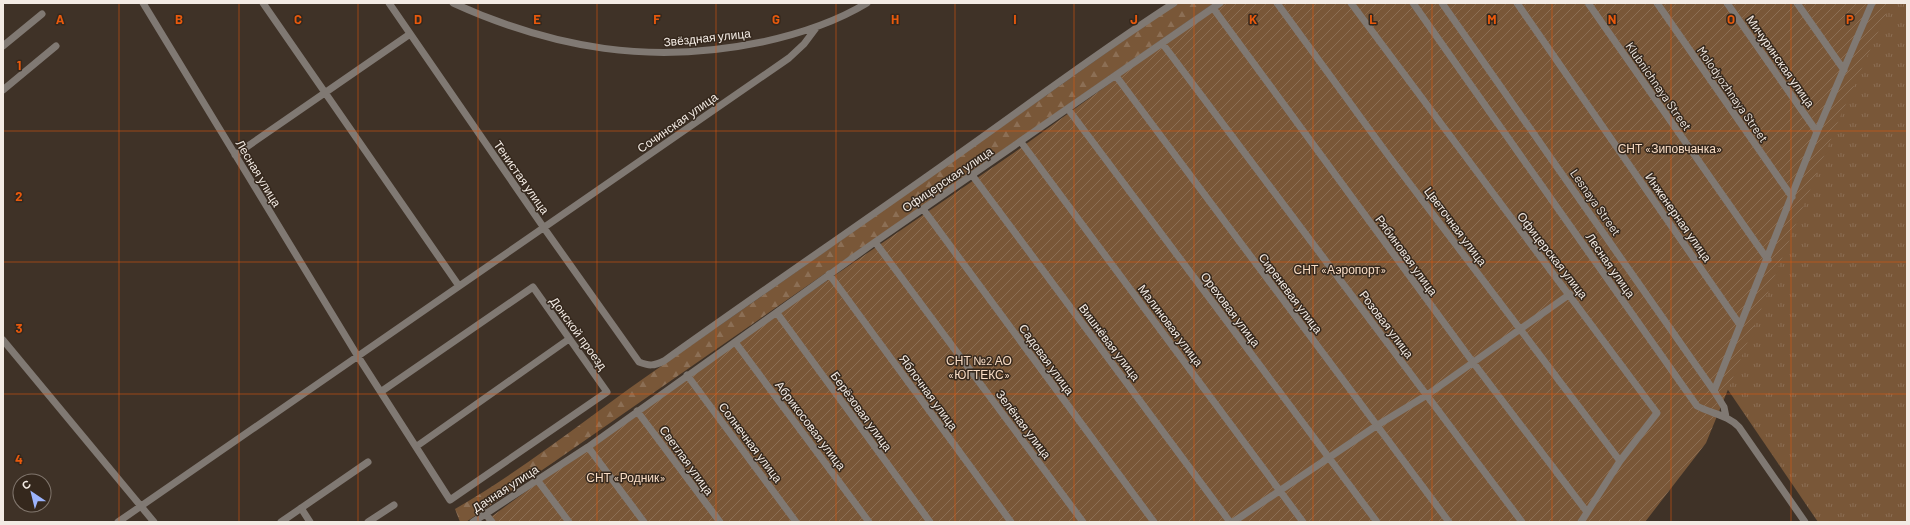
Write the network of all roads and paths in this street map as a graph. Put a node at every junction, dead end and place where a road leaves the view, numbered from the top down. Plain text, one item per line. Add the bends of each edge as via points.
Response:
1 (142, 3) edge
2 (262, 3) edge
3 (389, 3) edge
4 (453, 3) edge
5 (867, 3) edge
6 (1174, 3) edge
7 (1220, 3) edge
8 (1277, 3) edge
9 (1351, 3) edge
10 (1413, 3) edge
11 (1442, 3) edge
12 (1517, 3) edge
13 (1588, 3) edge
14 (1657, 3) edge
15 (1727, 3) edge
16 (1797, 3) edge
17 (1870, 4) edge
18 (1213, 8) junction
19 (42, 14) dead end
20 (816, 28) junction
21 (410, 34) junction
22 (1162, 43) junction
23 (3, 46) edge
24 (56, 46) dead end
25 (1844, 70) junction
26 (1116, 76) junction
27 (3, 90) edge
28 (325, 93) junction
29 (1068, 109) junction
30 (1817, 132) junction
31 (1021, 142) junction
32 (235, 155) junction
33 (972, 175) junction
34 (1792, 197) junction
35 (923, 209) junction
36 (544, 228) junction
37 (875, 242) junction
38 (1768, 260) junction
39 (829, 274) junction
40 (459, 286) junction
41 (1570, 294) junction
42 (776, 313) junction
43 (1740, 325) junction
44 (1520, 330) junction
45 (569, 339) junction
46 (3, 340) edge
47 (735, 342) junction
48 (357, 355) junction
49 (1472, 362) junction
50 (687, 375) junction
51 (382, 391) junction
52 (1714, 391) junction
53 (607, 392) joint
54 (1427, 395) junction
55 (637, 411) junction
56 (1726, 417) junction
57 (1376, 426) junction
58 (417, 446) junction
59 (588, 446) junction
60 (1329, 458) junction
61 (1620, 461) junction
62 (368, 462) dead end
63 (538, 481) junction
64 (1280, 490) junction
65 (140, 505) junction
66 (394, 505) dead end
67 (301, 508) junction
68 (1587, 512) junction
69 (486, 513) junction
70 (118, 522) edge
71 (154, 522) edge
72 (281, 522) edge
73 (310, 522) edge
74 (368, 522) edge
75 (473, 522) edge
76 (492, 522) edge
77 (569, 522) edge
78 (644, 522) edge
79 (720, 522) edge
80 (796, 522) edge
81 (869, 522) edge
82 (930, 522) edge
83 (1011, 522) edge
84 (1083, 522) edge
85 (1154, 522) edge
86 (1230, 522) edge
87 (1233, 522) edge
88 (1303, 522) edge
89 (1377, 522) edge
90 (1449, 522) edge
91 (1522, 522) edge
92 (1581, 522) edge
93 (1805, 522) edge

1 - 32 street, Лесная улица
2 - 28 street
3 - 21 street, Тенистая улица
4 - 20 street, Звёздная улица via 481,16 554,40 609,50 660,54 742,46
5 - 20 street, Звёздная улица
6 - 36 street, Тенистая улица via 654,366 639,362
7 - 18 street, Офицерская улица
8 - 44 street, Цветочная улица
9 - 41 street, Офицерская улица via 1519,230
10 - 56 street, Лесная улица via 1697,406 1707,412
11 - 52 street, Lesnaya Street
12 - 43 street, Инженерная улица
13 - 38 street, Klubnichnaya Street
14 - 34 street, Molodyozhnaya Street
15 - 30 street, Мичуринская улица
16 - 25 street
17 - 25 street
18 - 22 street, Офицерская улица
18 - 49 street, Рябиновая улица
19 - 23 street
20 - 36 street, Сочинская улица via 804,44 788,58
21 - 28 street
21 - 36 street, Тенистая улица
22 - 26 street, Офицерская улица
22 - 54 street, Розовая улица
24 - 27 street
25 - 30 street
26 - 29 street, Офицерская улица
26 - 57 street, Сиреневая улица
28 - 32 street
28 - 40 street
29 - 31 street, Офицерская улица
29 - 60 street, Ореховая улица
30 - 34 street
31 - 33 street, Офицерская улица
31 - 64 street, Малиновая улица
32 - 48 street, Лесная улица
33 - 35 street, Офицерская улица
33 - 86 street, Вишнёвая улица
34 - 38 street
35 - 37 street, Офицерская улица
35 - 85 street, Садовая улица
36 - 40 street, Сочинская улица
37 - 39 street, Офицерская улица
37 - 84 street, Зелёная улица
38 - 43 street
39 - 42 street, Офицерская улица
39 - 83 street, Яблочная улица
40 - 48 street, Сочинская улица
41 - 44 street
41 - 61 street, Офицерская улица via 1657,413
42 - 47 street, Офицерская улица
42 - 82 street, Берёзовая улица
43 - 52 street
44 - 49 street
44 - 61 street, Цветочная улица
45 - 51 street, Донской проезд via 532,287
45 - 53 street, Донской проезд
45 - 58 street
46 - 65 street
47 - 50 street, Офицерская улица
47 - 81 street, Абрикосовая улица
48 - 51 street, Лесная улица
48 - 65 street, Сочинская улица
49 - 54 street
49 - 68 street, Рябиновая улица
50 - 55 street, Офицерская улица
50 - 80 street, Солнечная улица
51 - 58 street, Лесная улица
52 - 56 street, Lesnaya Street via 1724,407
53 - 58 street, Лесная улица via 450,500
54 - 57 street
54 - 91 street, Розовая улица
55 - 59 street, Дачная улица
55 - 79 street, Светлая улица
56 - 93 street, Лесная улица via 1739,427
57 - 60 street
57 - 90 street, Сиреневая улица
59 - 63 street, Дачная улица
59 - 78 street
60 - 64 street
60 - 89 street, Ореховая улица
61 - 68 street, Офицерская улица
62 - 67 street
63 - 69 street, Дачная улица
63 - 77 street
64 - 87 street
64 - 88 street, Малиновая улица
65 - 70 street, Сочинская улица
65 - 71 street
66 - 74 street
67 - 72 street
67 - 73 street
68 - 92 street, Офицерская улица
69 - 75 street, Дачная улица
69 - 76 street

